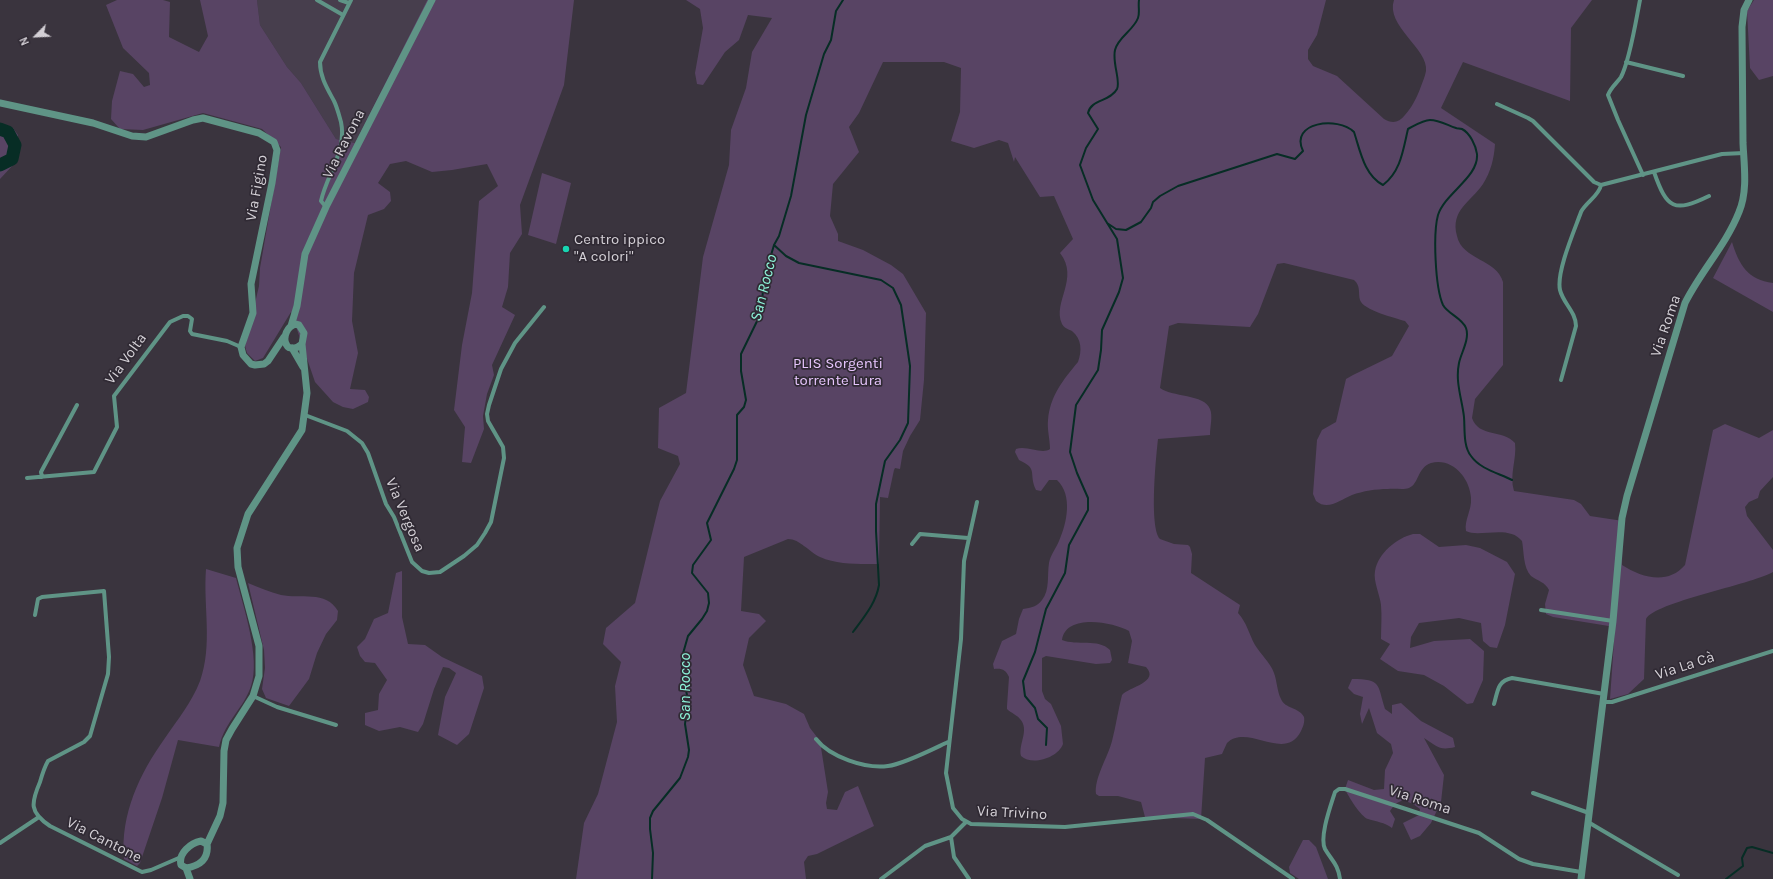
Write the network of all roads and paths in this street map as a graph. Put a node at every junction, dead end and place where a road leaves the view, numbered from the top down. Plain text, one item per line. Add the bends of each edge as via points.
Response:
1 (317, 0) edge
2 (340, 0) edge
3 (432, 0) edge
4 (1640, 0) edge
5 (1749, 0) edge
6 (350, 2) edge
7 (343, 15) junction
8 (1626, 62) junction
9 (1683, 76) dead end
10 (0, 103) edge
11 (1497, 104) dead end
12 (1744, 153) junction
13 (1654, 172) junction
14 (1643, 175) junction
15 (1601, 185) junction
16 (1709, 196) dead end
17 (326, 207) junction
18 (297, 306) junction
19 (544, 307) dead end
20 (300, 325) junction
21 (291, 326) junction
22 (284, 337) junction
23 (302, 344) junction
24 (241, 347) junction
25 (277, 348) junction
26 (290, 348) junction
27 (304, 370) junction
28 (1562, 380) dead end
29 (77, 405) dead end
30 (305, 415) junction
31 (42, 477) junction
32 (27, 478) dead end
33 (977, 502) dead end
34 (968, 538) junction
35 (912, 544) dead end
36 (1541, 610) dead end
37 (35, 614) dead end
38 (1613, 620) junction
39 (1773, 651) edge
40 (253, 696) junction
41 (1604, 698) junction
42 (1494, 704) dead end
43 (336, 725) dead end
44 (816, 739) dead end
45 (948, 742) junction
46 (1533, 793) dead end
47 (1589, 813) junction
48 (39, 817) junction
49 (966, 822) junction
50 (1588, 822) junction
51 (214, 827) junction
52 (951, 837) junction
53 (197, 842) junction
54 (0, 843) edge
55 (207, 844) junction
56 (170, 862) junction
57 (182, 863) junction
58 (196, 866) junction
59 (1678, 875) dead end
60 (1581, 876) edge
61 (190, 879) edge
62 (881, 879) edge
63 (969, 879) edge
64 (1293, 879) edge
65 (1340, 879) edge

1 - 7 street
2 - 6 street
3 - 17 street, Via Ravona
4 - 8 street
5 - 12 street, Via Roma via 1744,10 1742,27
6 - 7 street
7 - 17 street via 320,62 320,72 335,103 342,135 334,169 321,201
8 - 9 street
8 - 14 street via 1621,76 1608,95
10 - 24 street, Via Figino via 93,123 132,136 146,137 203,118 258,133 274,142 277,150 272,183 252,284 253,313
11 - 15 street via 1533,121 1594,182
12 - 13 street via 1722,154
12 - 38 street, Via Roma via 1744,190 1740,210 1727,237 1685,303 1627,496 1622,518
13 - 14 street
13 - 16 street via 1664,194 1677,207
14 - 15 street
15 - 28 street via 1599,191 1584,207 1560,275 1560,290 1576,320
17 - 18 street, Via Ravona via 306,254
18 - 20 street, Via Ravona
18 - 21 street, Via Ravona
19 - 30 street, Via Vergosa via 508,356 489,405 488,421 503,448 504,458 491,522 477,545 440,572 422,571 412,562 362,443 347,431
20 - 21 street
20 - 23 street via 304,333
21 - 22 street
22 - 25 street
22 - 26 street
23 - 26 street
23 - 27 street
24 - 25 street via 247,361 255,365 268,361
24 - 31 street, Via Volta via 227,341 192,334 192,320 188,316 170,322 114,396 117,427 94,472
25 - 26 street
26 - 27 street
27 - 30 street via 307,393
29 - 31 street via 41,472
30 - 40 street via 302,430 294,444 248,514 237,548 238,568 259,646 259,676
31 - 32 street, Via Volta
33 - 34 street, Via Trivino
34 - 35 street via 920,534
34 - 45 street, Via Trivino via 964,561 962,639
36 - 38 street
37 - 48 street, Via Cantone via 38,599 42,597 104,591 109,657 108,674 90,736 84,742 48,761 33,798 34,810
38 - 41 street, Via Roma
39 - 41 street, Via La Cà via 1612,702
40 - 43 street via 276,707
40 - 51 street via 226,740 223,803
41 - 42 street, Via La Cà via 1512,678 1500,684
41 - 47 street, Via Roma
44 - 45 street via 840,758 881,766 895,764
45 - 49 street, Via Trivino via 946,773 951,802 957,814
46 - 47 street
47 - 50 street, Via Roma
48 - 54 street
48 - 56 street, Via Cantone via 50,826 142,872
49 - 52 street
49 - 64 street, Via Trivino via 1065,827 1193,814 1207,820
50 - 59 street
50 - 60 street, Via Roma
51 - 53 street
51 - 55 street
52 - 62 street via 925,846
52 - 63 street via 954,857
53 - 55 street
53 - 57 street via 187,848
55 - 58 street via 207,855
56 - 57 street, Via Cantone
56 - 57 street
57 - 58 street
57 - 61 street
58 - 61 street
60 - 65 street, Via Roma via 1519,859 1479,833 1339,789 1334,792 1323,838 1325,848 1339,870

